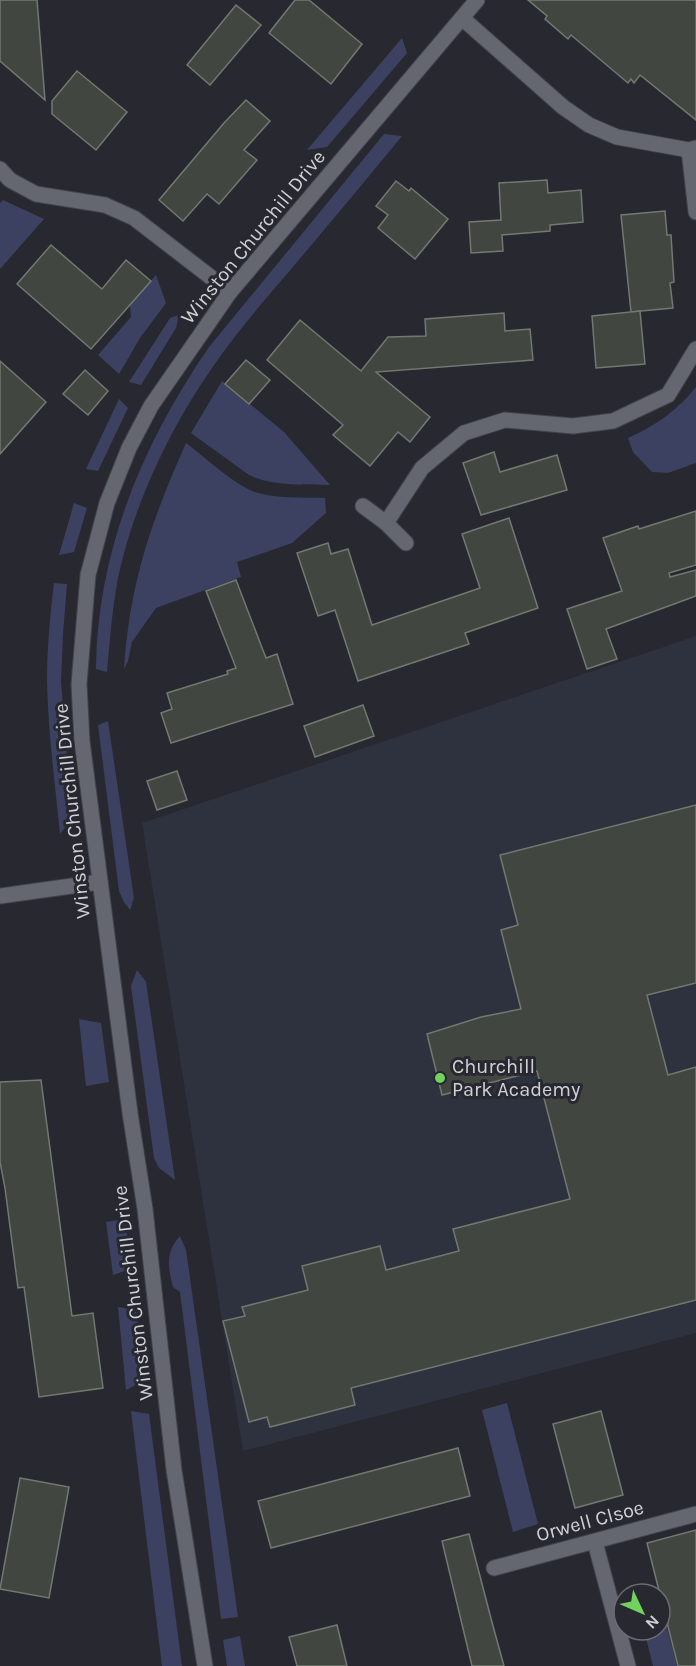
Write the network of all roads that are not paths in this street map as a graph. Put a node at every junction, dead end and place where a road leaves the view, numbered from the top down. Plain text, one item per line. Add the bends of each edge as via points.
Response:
1 (477, 0) edge
2 (462, 18) junction
3 (693, 149) edge
4 (0, 170) edge
5 (696, 212) edge
6 (230, 292) junction
7 (696, 349) edge
8 (363, 506) dead end
9 (386, 523) junction
10 (406, 543) dead end
11 (100, 882) junction
12 (0, 896) edge
13 (696, 1514) edge
14 (595, 1542) junction
15 (494, 1568) dead end
16 (205, 1666) edge
17 (628, 1666) edge

1 - 2 street, Winston Churchill Drive
2 - 3 street via 589,125 617,137
2 - 6 street, Winston Churchill Drive
3 - 5 street
4 - 6 street via 36,194 105,205 134,218
6 - 11 street, Winston Churchill Drive via 151,406 129,448 107,503 88,575 80,695
7 - 9 street via 668,395 613,421 573,426 505,420 464,433 422,468
8 - 9 street
9 - 10 street
11 - 12 street
11 - 16 street, Winston Churchill Drive via 145,1209 174,1470
13 - 14 street, Orwell Clsoe
14 - 15 street, Orwell Clsoe
14 - 17 street

